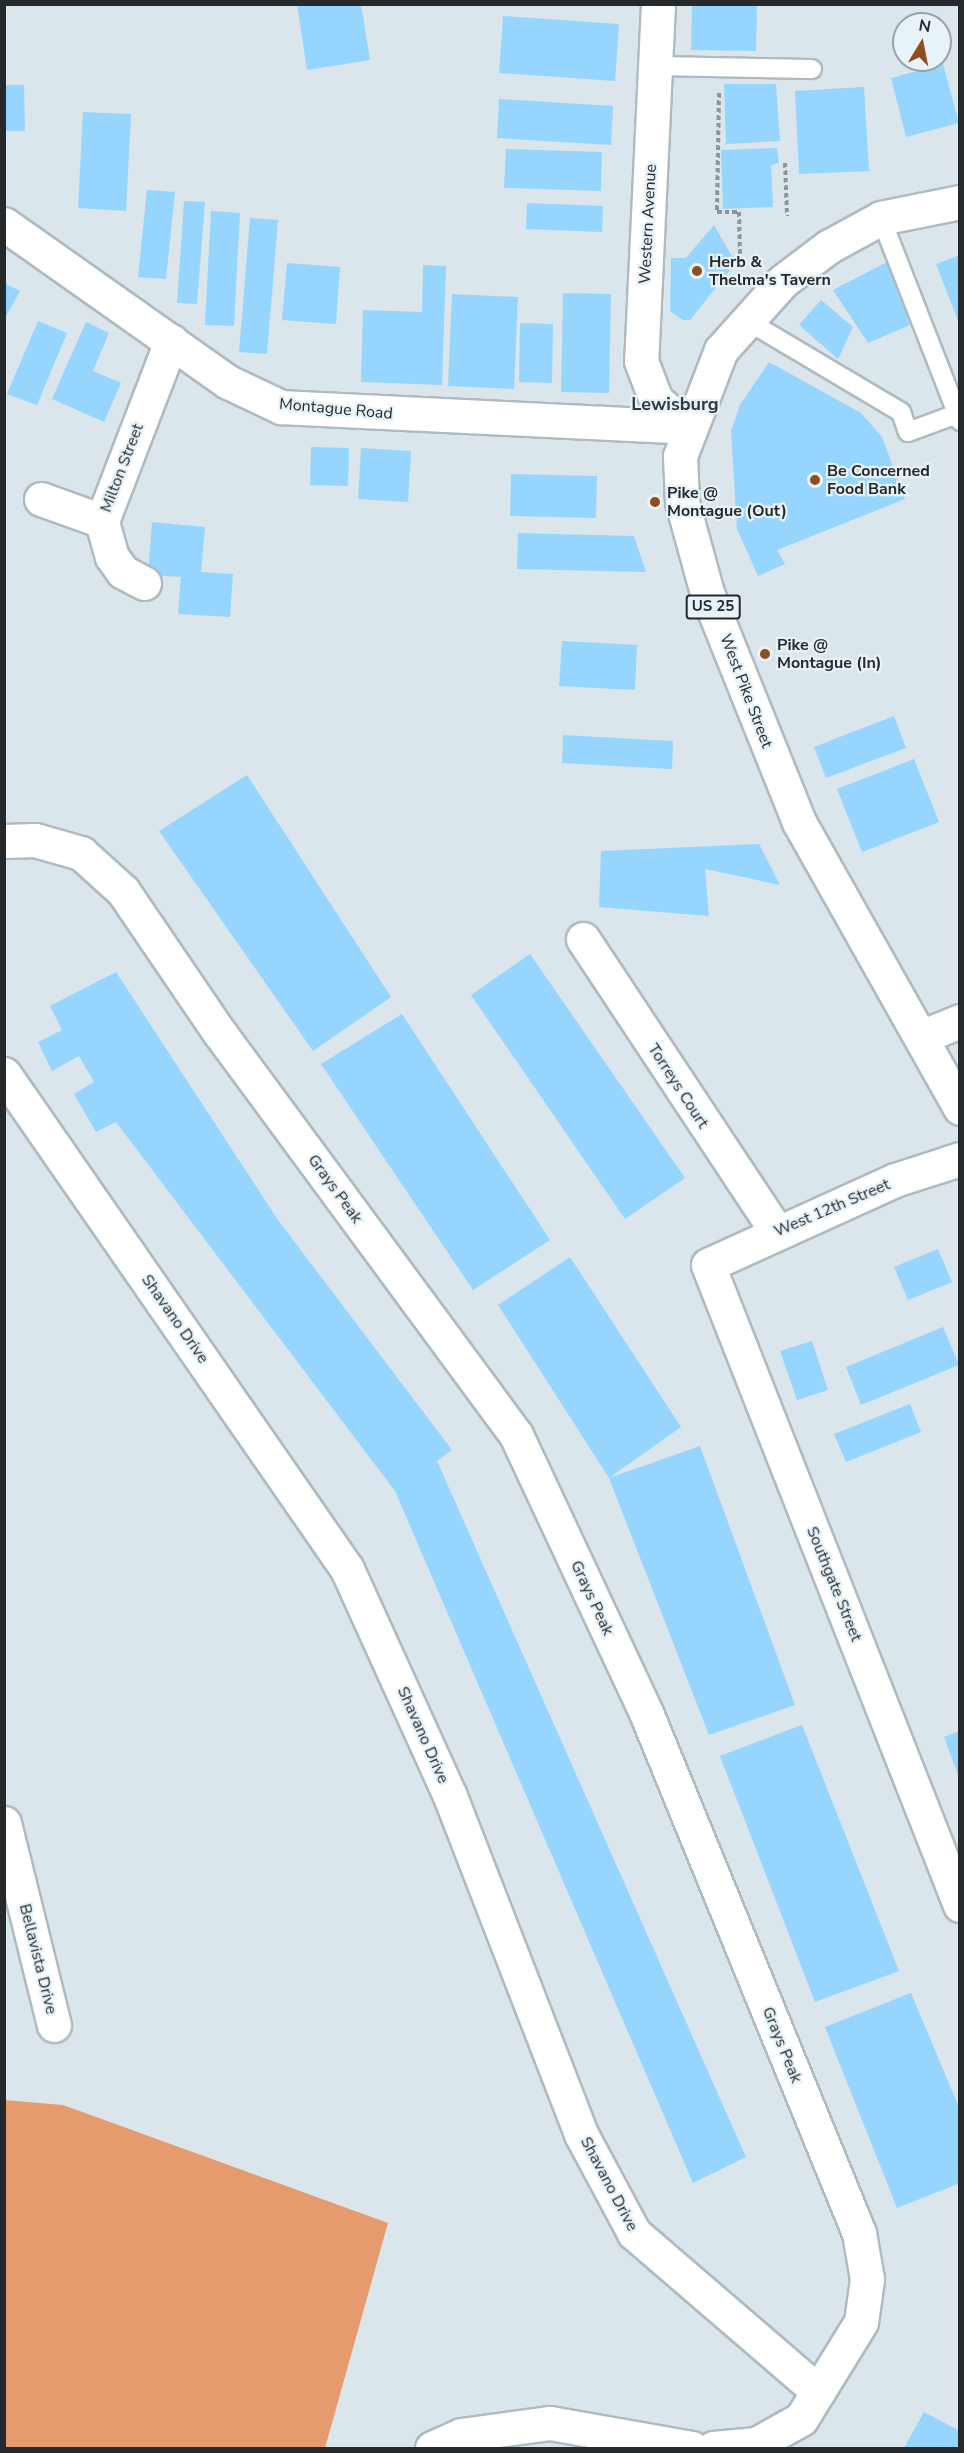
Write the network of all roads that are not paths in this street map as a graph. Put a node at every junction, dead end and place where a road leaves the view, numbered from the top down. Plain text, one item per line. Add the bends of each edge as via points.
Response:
1 (658, 4) edge
2 (655, 66) junction
3 (812, 69) dead end
4 (960, 202) edge
5 (881, 218) junction
6 (4, 224) edge
7 (746, 320) junction
8 (171, 341) junction
9 (958, 418) edge
10 (687, 427) junction
11 (41, 499) dead end
12 (102, 521) junction
13 (144, 583) dead end
14 (4, 841) edge
15 (583, 939) dead end
16 (960, 1022) edge
17 (923, 1036) junction
18 (4, 1074) edge
19 (960, 1108) edge
20 (960, 1160) edge
21 (776, 1231) junction
22 (708, 1265) joint
23 (4, 1823) edge
24 (10, 1875) edge
25 (960, 1905) edge
26 (54, 2025) dead end
27 (818, 2391) junction
28 (432, 2448) edge
29 (692, 2448) edge
30 (713, 2448) edge

1 - 2 street, Western Avenue
2 - 3 lane
2 - 10 street, Western Avenue via 641,361 656,400
4 - 5 street, West Pike Street / US 25
5 - 7 street, West Pike Street / US 25 via 828,247
5 - 9 lane
6 - 8 street, Montague Road
7 - 9 lane via 901,412 908,432
7 - 10 street, West Pike Street / US 25 via 721,350
8 - 10 street, Montague Road via 228,382 281,407
8 - 12 street, Milton Street
10 - 17 street, West Pike Street / US 25 via 680,456 682,502 708,593 799,822
11 - 12 street
12 - 13 street, Milton Street via 112,557 123,572
14 - 27 street, Grays Peak via 35,840 81,853 123,891 219,1032 516,1435 647,1715 859,2233 867,2279 861,2322
15 - 21 street, Torreys Court
16 - 17 street
17 - 19 street, West Pike Street / US 25
18 - 27 street, Shavano Drive via 347,1569 450,1796 581,2134 634,2233
20 - 21 street, West 12th Street via 895,1180
21 - 22 street, West 12th Street
22 - 25 street, Southgate Street
23 - 24 street, Bellavista Drive
24 - 26 street, Bellavista Drive
27 - 30 street, Grays Peak via 801,2419 756,2444
28 - 29 street via 461,2435 550,2423

